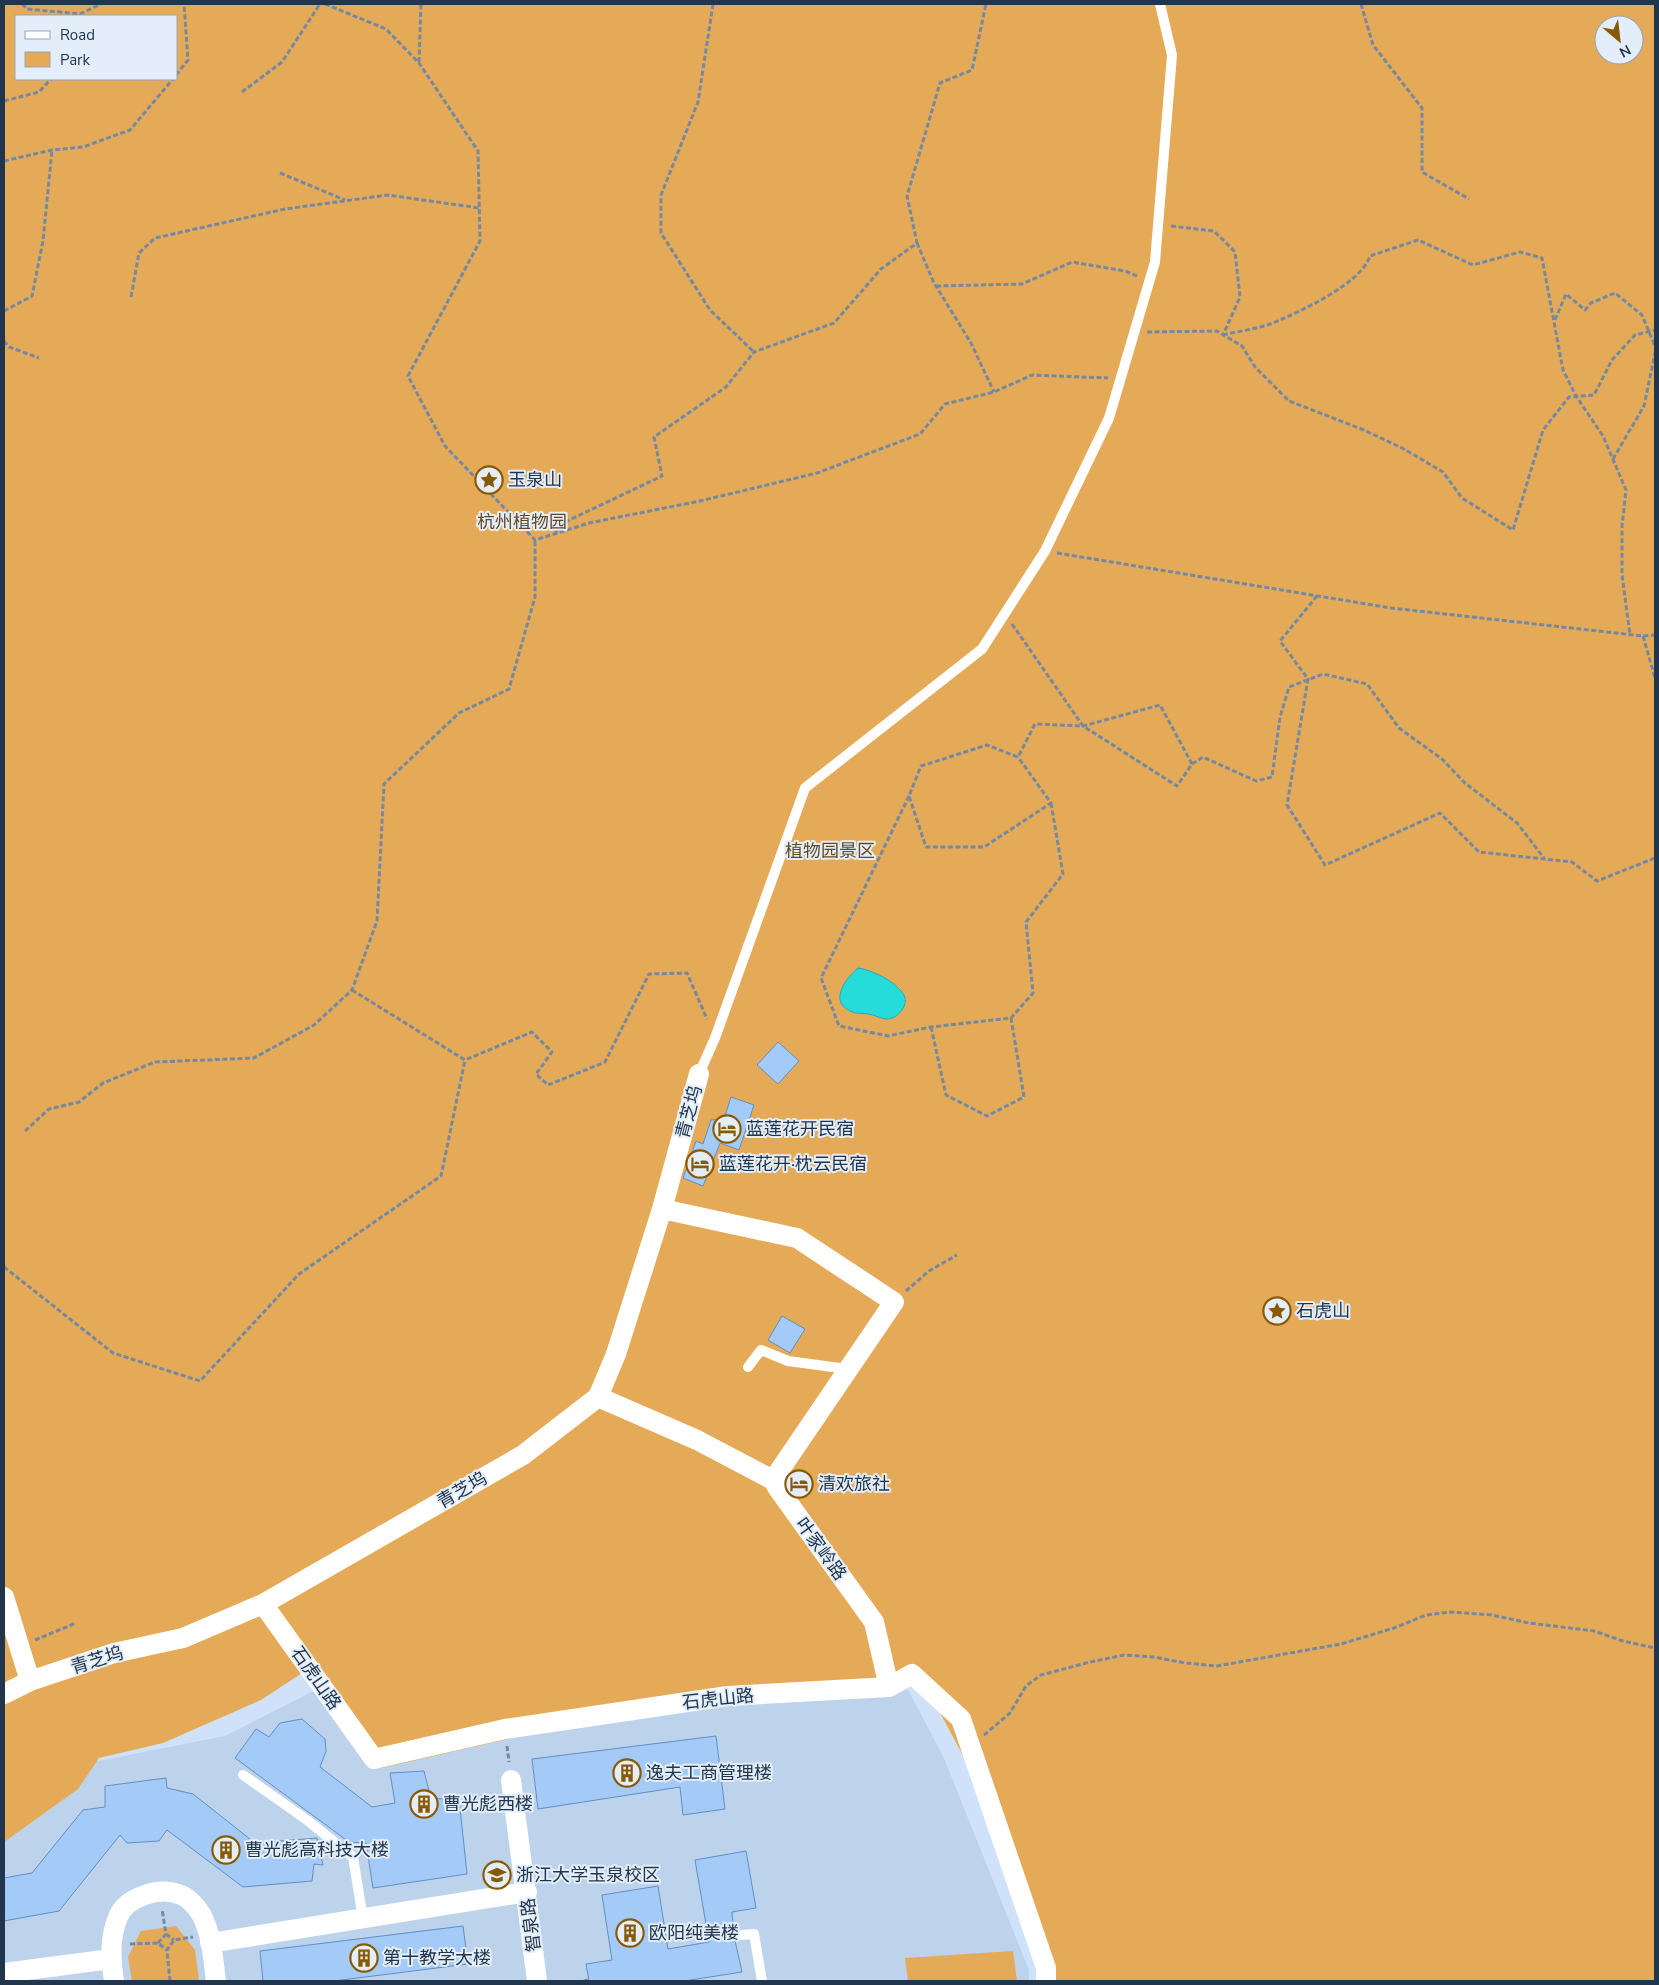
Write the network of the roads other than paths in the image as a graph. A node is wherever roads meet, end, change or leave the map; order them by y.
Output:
1 (1160, 4) edge
2 (699, 1074) joint
3 (662, 1209) junction
4 (748, 1367) dead end
5 (847, 1369) junction
6 (598, 1397) junction
7 (774, 1480) junction
8 (4, 1597) edge
9 (263, 1604) junction
10 (30, 1681) junction
11 (889, 1687) junction
12 (4, 1694) edge
13 (243, 1775) dead end
14 (511, 1780) road end
15 (527, 1892) junction
16 (363, 1919) junction
17 (742, 1935) dead end
18 (210, 1939) junction
19 (111, 1952) junction
20 (4, 1972) edge
21 (114, 1981) edge
22 (216, 1981) edge
23 (537, 1981) edge
24 (762, 1981) edge
25 (1046, 1981) edge

1 - 2 lane
2 - 3 street, 青芝坞
3 - 5 street
3 - 6 street, 青芝坞
4 - 5 lane
5 - 7 street
6 - 7 street
6 - 9 street, 青芝坞
7 - 11 street, 叶家岭路
8 - 10 street
9 - 10 street, 青芝坞
9 - 11 street, 石虎山路
10 - 12 street, 青芝坞
11 - 25 street, 石虎山路
13 - 16 lane
14 - 15 street, 智泉路
15 - 16 street
15 - 23 street, 智泉路
16 - 18 street
17 - 24 lane
18 - 19 street
18 - 22 street
19 - 20 street
19 - 21 street

